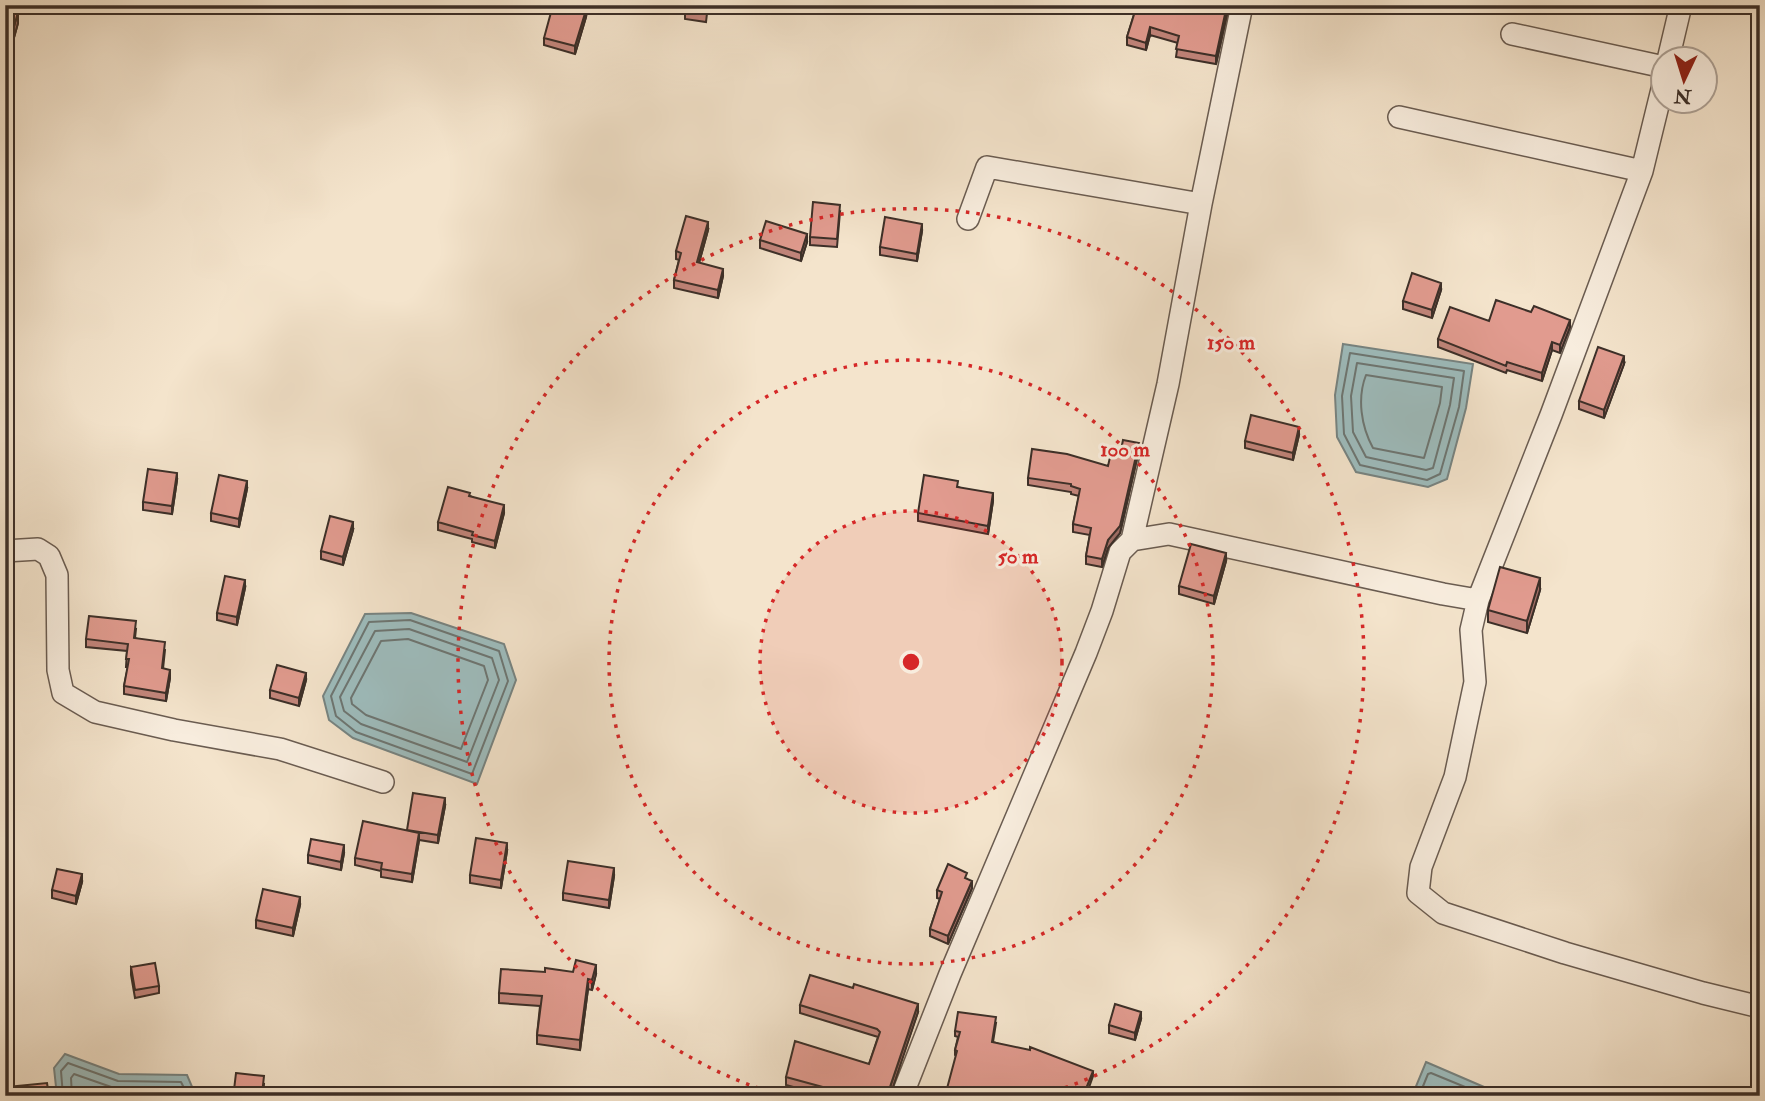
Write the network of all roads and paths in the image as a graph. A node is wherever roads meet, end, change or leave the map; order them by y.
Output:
1 (1242, 5) edge
2 (1681, 5) edge
3 (1512, 34) dead end
4 (1671, 46) edge
5 (1650, 64) edge
6 (1655, 116) edge
7 (1399, 117) dead end
8 (1642, 171) junction
9 (1201, 204) junction
10 (968, 219) dead end
11 (1132, 540) junction
12 (5, 551) edge
13 (1478, 600) junction
14 (383, 782) dead end
15 (1760, 1007) edge
16 (902, 1096) edge

1 - 9 street
2 - 4 street
3 - 5 street
6 - 8 street
7 - 8 street
8 - 13 street
9 - 10 street
9 - 11 street
11 - 13 street
11 - 16 street
12 - 14 street
13 - 15 street

